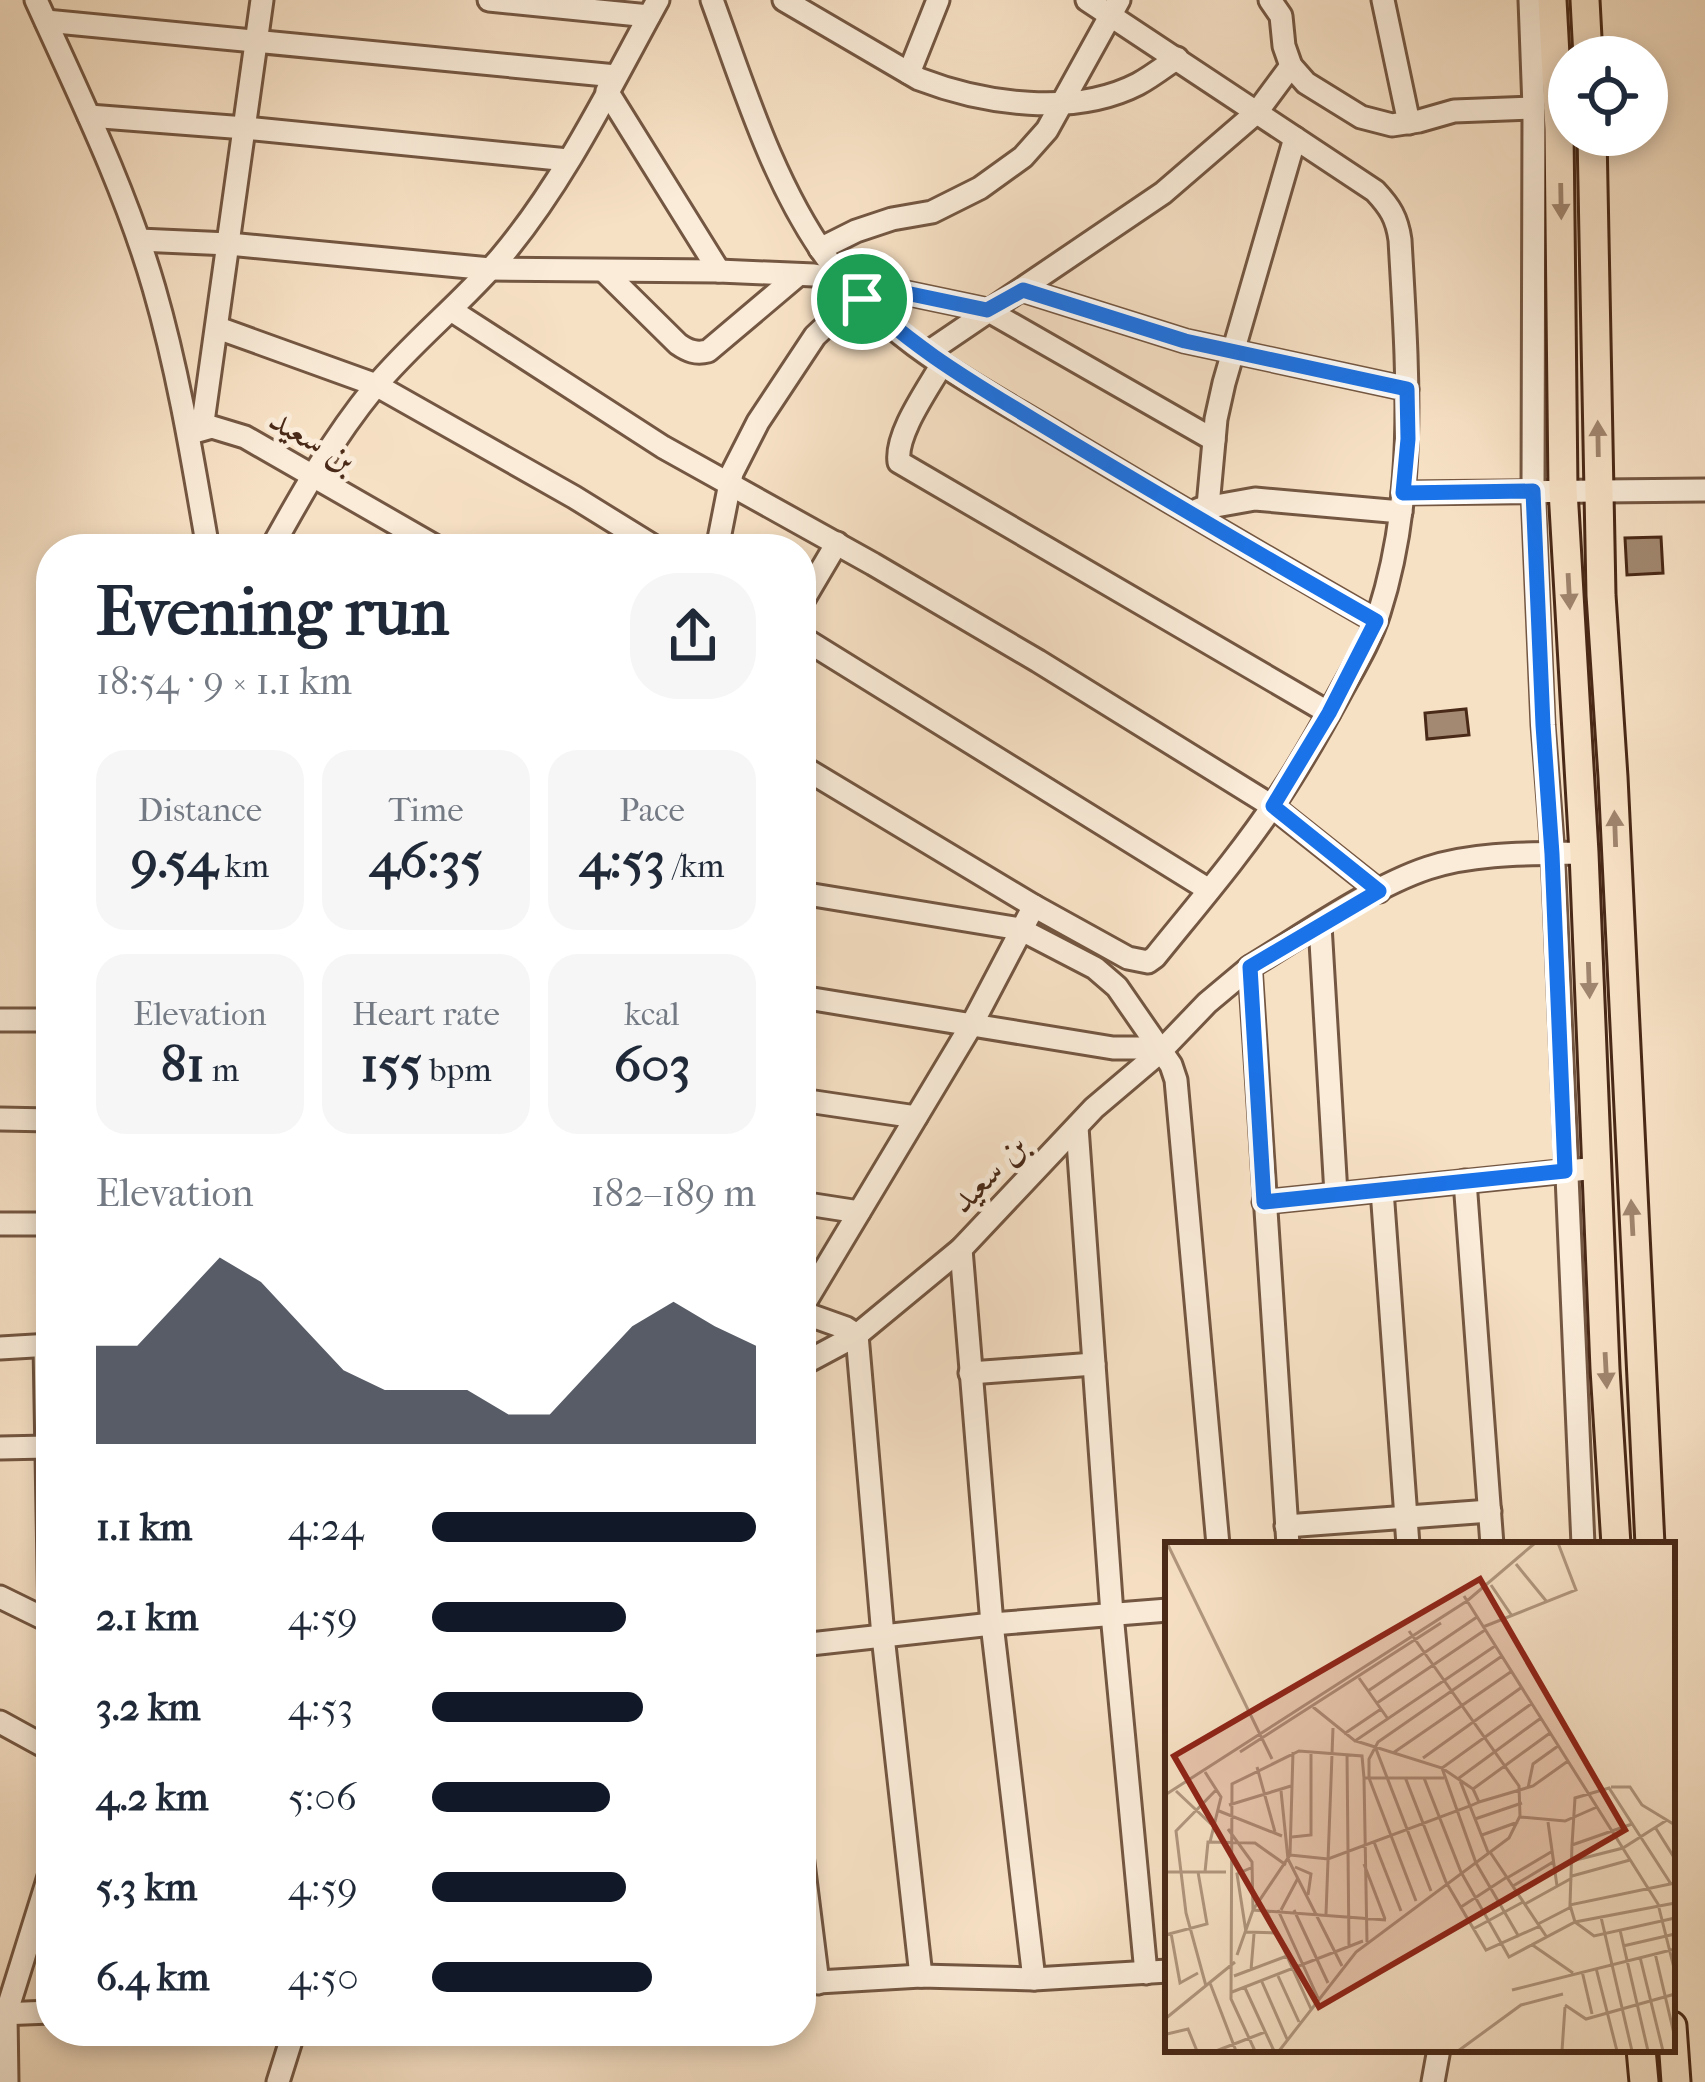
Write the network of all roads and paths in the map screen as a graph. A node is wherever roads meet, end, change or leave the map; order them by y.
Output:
1 (262, 0) edge
2 (489, 0) edge
3 (712, 0) edge
4 (784, 0) edge
5 (938, 0) edge
6 (1087, 0) edge
7 (1270, 0) edge
8 (1383, 0) edge
9 (1530, 0) edge
10 (1552, 0) edge
11 (1585, 0) edge
12 (500, 1) edge
13 (1115, 7) edge
14 (653, 8) edge
15 (41, 10) edge
16 (1587, 36) edge
17 (257, 40) junction
18 (1177, 58) junction
19 (1292, 66) junction
20 (909, 74) junction
21 (612, 83) junction
22 (1062, 104) junction
23 (1534, 107) junction
24 (1257, 112) junction
25 (89, 116) junction
26 (1409, 123) junction
27 (245, 128) junction
28 (1295, 138) junction
29 (1592, 156) edge
30 (568, 160) junction
31 (139, 241) junction
32 (230, 244) junction
33 (820, 249) junction
34 (490, 269) junction
35 (604, 272) junction
36 (718, 272) junction
37 (798, 275) junction
38 (844, 280) junction
39 (1562, 288) junction
40 (1023, 290) junction
41 (1533, 290) junction
42 (862, 299) junction
43 (451, 310) junction
44 (987, 310) junction
45 (218, 328) junction
46 (1232, 352) junction
47 (935, 358) junction
48 (376, 385) junction
49 (1407, 389) junction
50 (195, 432) junction
51 (1214, 440) junction
52 (311, 475) junction
53 (729, 484) junction
54 (1563, 490) junction
55 (1599, 490) junction
56 (1705, 490) edge
57 (1533, 491) junction
58 (1402, 502) junction
59 (1197, 509) junction
60 (206, 534) edge
61 (279, 534) edge
62 (414, 534) edge
63 (634, 534) edge
64 (720, 534) edge
65 (837, 543) junction
66 (816, 579) edge
67 (1376, 621) junction
68 (816, 646) edge
69 (1329, 713) junction
70 (816, 775) edge
71 (1273, 806) junction
72 (1584, 853) junction
73 (1552, 854) junction
74 (1209, 890) junction
75 (1379, 891) junction
76 (816, 895) edge
77 (1034, 906) junction
78 (1320, 925) junction
79 (1020, 929) junction
80 (1250, 967) junction
81 (816, 999) edge
82 (0, 1019) edge
83 (36, 1020) edge
84 (972, 1024) junction
85 (1158, 1050) junction
86 (816, 1102) edge
87 (916, 1117) junction
88 (0, 1119) edge
89 (36, 1120) edge
90 (1077, 1127) junction
91 (1597, 1168) junction
92 (1565, 1171) junction
93 (1465, 1181) junction
94 (1382, 1190) junction
95 (1336, 1194) junction
96 (1264, 1202) junction
97 (816, 1206) edge
98 (859, 1212) junction
99 (0, 1224) edge
100 (36, 1224) edge
101 (961, 1250) junction
102 (816, 1285) edge
103 (816, 1316) edge
104 (857, 1335) junction
105 (36, 1346) edge
106 (0, 1348) edge
107 (816, 1357) edge
108 (1094, 1364) junction
109 (970, 1373) junction
110 (36, 1447) edge
111 (0, 1448) edge
112 (1490, 1511) junction
113 (1406, 1518) junction
114 (1287, 1536) edge
115 (1218, 1542) edge
116 (1408, 1542) edge
117 (1492, 1542) edge
118 (1583, 1542) edge
119 (1616, 1542) edge
120 (1650, 1542) edge
121 (0, 1597) edge
122 (1165, 1610) edge
123 (1112, 1614) junction
124 (36, 1615) edge
125 (992, 1624) junction
126 (884, 1636) junction
127 (816, 1643) edge
128 (0, 1722) edge
129 (36, 1742) edge
130 (36, 1915) edge
131 (1157, 1972) edge
132 (922, 1976) junction
133 (1034, 1979) junction
134 (816, 1983) edge
135 (36, 2013) edge
136 (3, 2014) edge
137 (290, 2046) edge
138 (1438, 2052) edge
139 (1641, 2052) edge
140 (1674, 2052) edge
141 (7, 2082) edge
142 (278, 2082) edge
143 (1433, 2082) edge
144 (1644, 2082) edge
145 (1676, 2082) edge

1 - 17 street
2 - 12 street
3 - 33 street
4 - 20 street
5 - 20 street
6 - 13 street
7 - 19 street
8 - 26 street
9 - 23 street
10 -> 39 main road
11 - 16 main road
12 - 14 street
13 - 18 street
13 - 22 street
14 - 21 street
15 - 17 street
15 - 25 street
17 - 21 street
17 - 27 street
18 - 22 street
18 - 24 street
19 - 24 street
19 - 26 street
20 - 22 street
21 - 30 street
21 - 36 street
22 - 33 street
23 - 26 street
23 - 41 street
24 - 28 street
24 - 40 street
25 - 27 street
25 - 31 street
27 - 30 street
27 - 32 street
28 - 46 street
28 - 49 street
55 -> 29 main road
30 - 34 street
31 - 32 street
31 - 50 street
32 - 34 street
32 - 45 street
33 - 38 street
34 - 35 street
34 - 43 street
35 - 36 street
35 - 37 street
36 - 37 street
37 - 38 street
38 - 42 street
38 - 44 street
39 - 41 street
39 - 54 main road
40 - 44 street
40 - 46 street
41 - 57 street
42 - 47 street
42 - 53 street
43 - 48 street
43 - 53 street
44 - 47 street
44 - 51 street
45 - 48 street
45 - 50 street
46 - 49 street
46 - 51 street
47 - 59 street
47 - 69 street
48 - 52 street
48 - 63 street
49 - 58 street
50 - 52 street, بن سعيد
50 - 60 street
51 - 59 street
52 - 61 street
52 - 62 street, بن سعيد
53 - 64 street
53 - 65 street
54 - 55 street
54 - 57 street
54 -> 72 main road
55 - 56 street
120 -> 55 main road
57 - 58 street
57 - 73 street
58 - 59 street
58 - 67 street
59 - 67 street
65 - 66 street
65 - 71 street
67 - 69 street
68 - 74 street
69 - 71 street
70 - 77 street
71 - 74 street
71 - 75 street
72 - 73 street, بن سعيد
72 -> 91 main road
73 - 75 street, بن سعيد
73 - 92 street
74 - 77 street
75 - 78 street, بن سعيد
76 - 79 street
77 - 79 street
78 - 80 street, بن سعيد
78 - 95 street
79 - 84 street
79 - 85 street
80 - 85 street, بن سعيد
80 - 96 street
81 - 84 street
82 - 83 street
84 - 85 street
84 - 87 street
85 - 90 street, بن سعيد
85 - 115 street
86 - 87 street
87 - 98 street
88 - 89 street
90 - 101 street, بن سعيد
90 - 108 street
91 - 92 street
91 -> 119 main road
92 - 93 street
92 - 118 street
93 - 94 street
93 - 112 street
94 - 95 street
94 - 113 street
95 - 96 street
96 - 114 street
97 - 98 street
98 - 102 street
99 - 100 street
101 - 104 street, بن سعيد
101 - 109 street
103 - 104 street
104 - 107 street, بن سعيد
104 - 126 street
105 - 106 street
108 - 109 street
108 - 123 street
109 - 125 street
110 - 111 street
112 - 113 street
112 - 117 street
113 - 114 street
113 - 116 street
121 - 124 street
122 - 123 street
123 - 125 street
123 - 131 street
125 - 126 street
125 - 133 street
126 - 127 street
126 - 132 street
128 - 129 street
130 - 136 street
131 - 133 street
132 - 133 street
132 - 134 street
135 - 136 street
136 - 141 street
137 - 142 street
138 - 143 street
139 - 144 main road
140 - 145 main road

